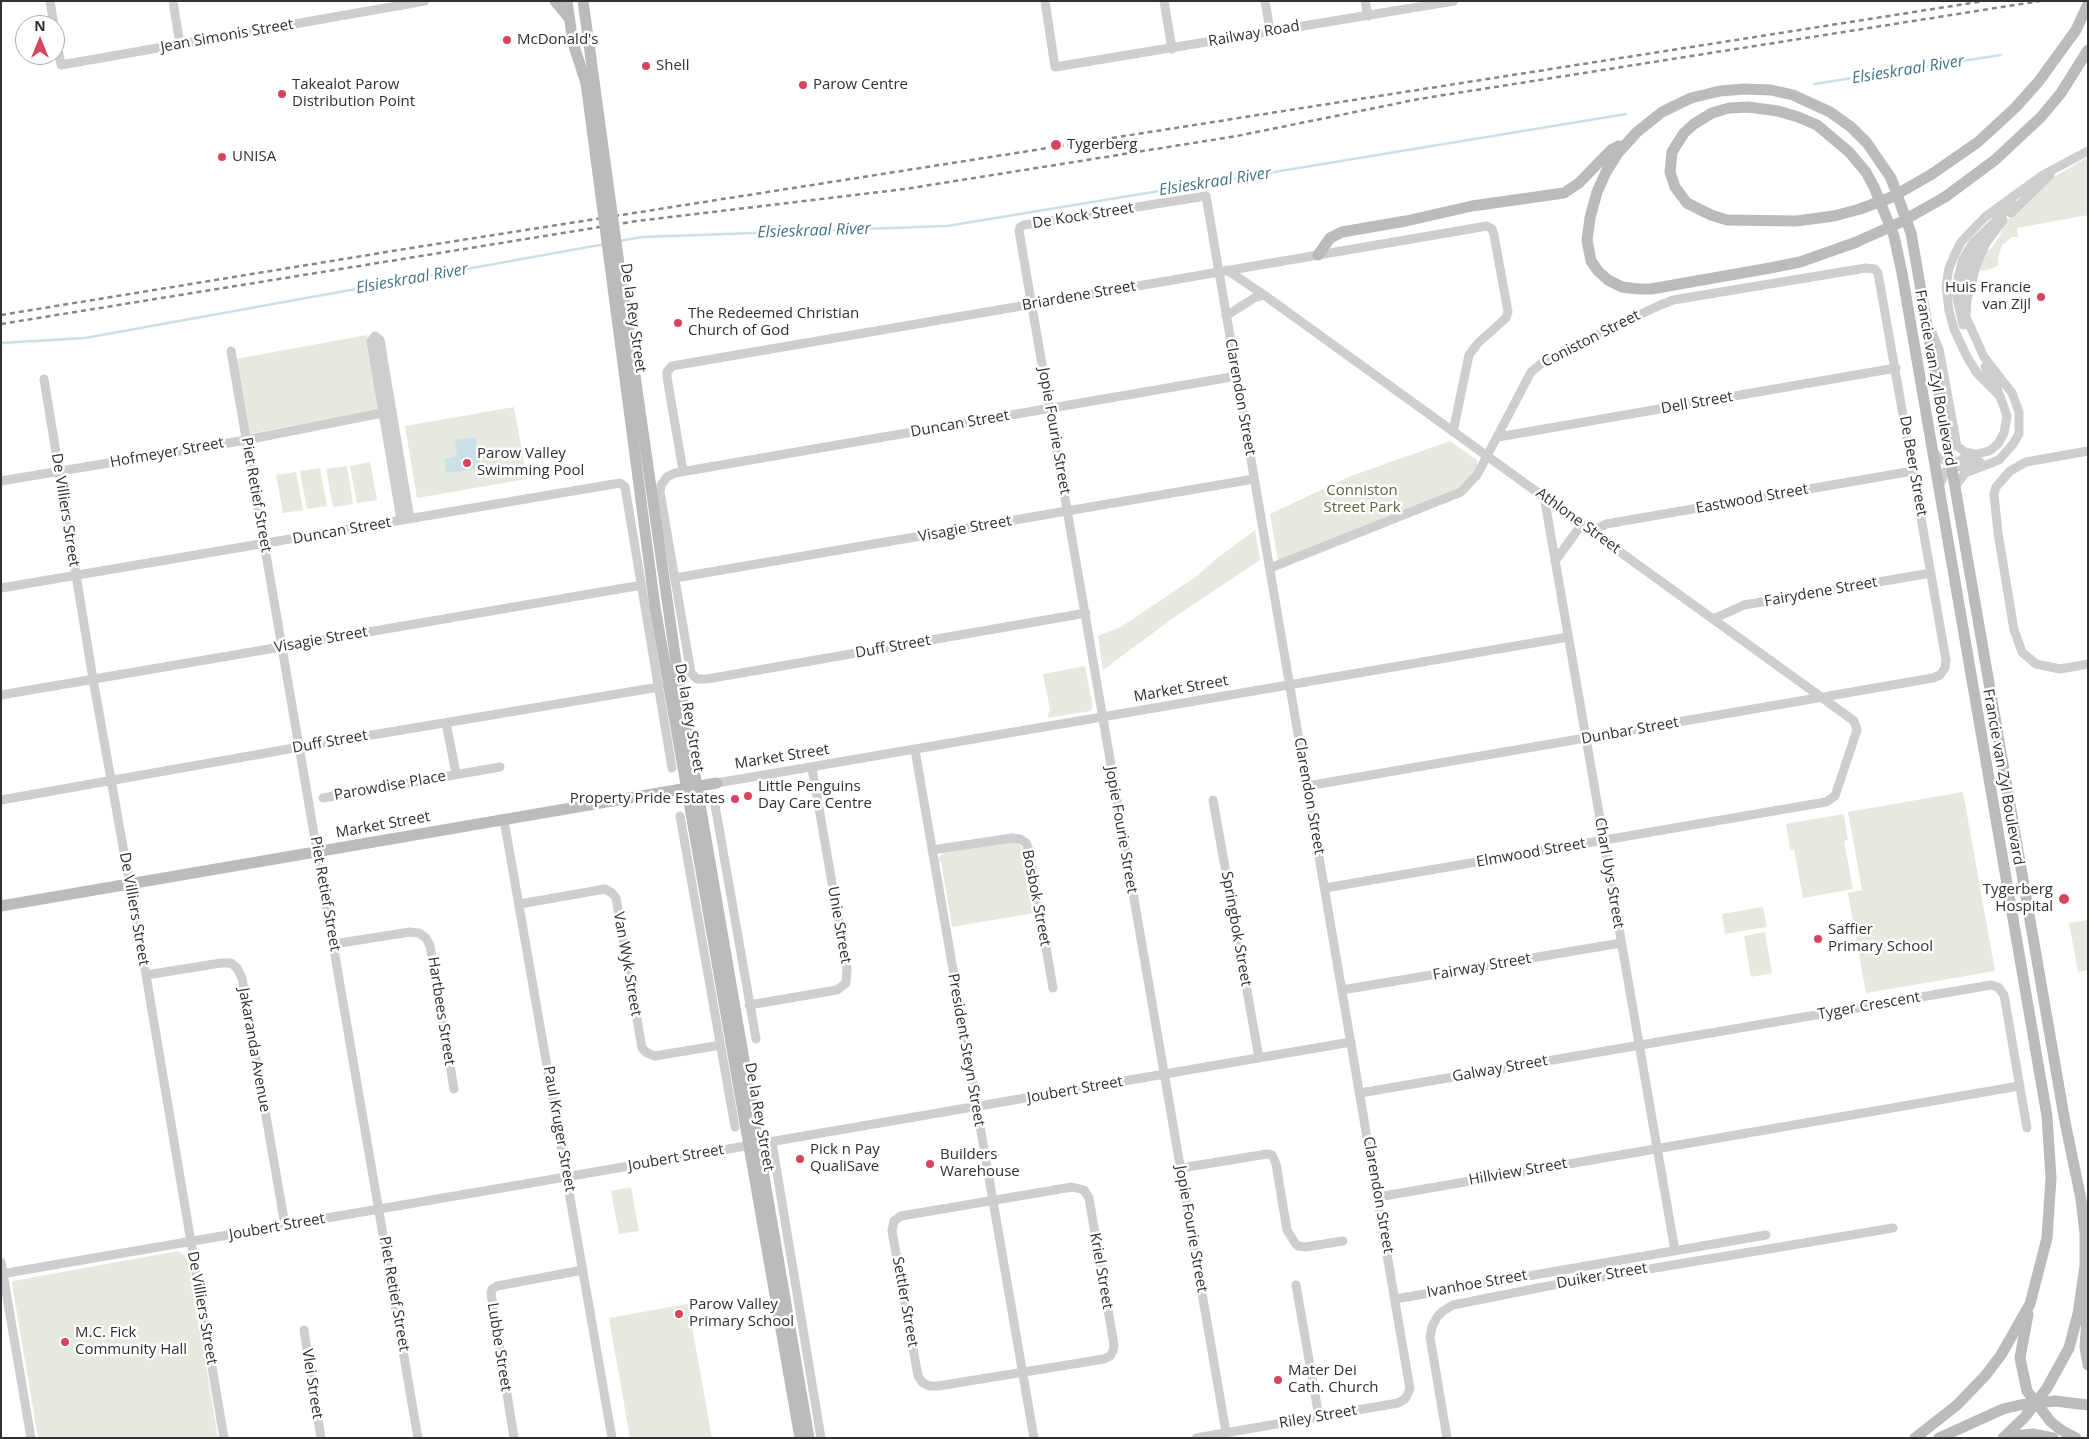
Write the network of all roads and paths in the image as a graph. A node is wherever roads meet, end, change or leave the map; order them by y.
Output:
1 (50, 1) edge
2 (173, 1) edge
3 (425, 1) edge
4 (555, 1) edge
5 (567, 1) edge
6 (1045, 1) edge
7 (1164, 1) edge
8 (1264, 1) edge
9 (1365, 1) edge
10 (1454, 1) edge
11 (2088, 4) edge
12 (585, 5) edge
13 (52, 15) edge
14 (1368, 16) junction
15 (569, 18) junction
16 (1270, 32) junction
17 (180, 45) junction
18 (1172, 49) junction
19 (2088, 50) edge
20 (65, 64) edge
21 (1630, 140) junction
22 (2088, 151) edge
23 (2055, 169) junction
24 (1206, 196) joint
25 (1020, 227) joint
26 (1318, 254) junction
27 (614, 257) junction
28 (1875, 269) joint
29 (1223, 271) junction
30 (1264, 295) junction
31 (1031, 304) junction
32 (1226, 316) junction
33 (1927, 318) junction
34 (231, 351) dead end
35 (1896, 368) junction
36 (669, 369) joint
37 (1237, 376) junction
38 (44, 380) dead end
39 (1050, 408) junction
40 (388, 411) junction
41 (2020, 412) junction
42 (1453, 432) junction
43 (1498, 437) junction
44 (246, 440) junction
45 (1932, 450) junction
46 (2088, 451) edge
47 (1979, 455) junction
48 (1488, 456) junction
49 (1952, 465) junction
50 (1913, 470) junction
51 (58, 471) junction
52 (683, 472) junction
53 (1254, 479) junction
54 (1, 481) edge
55 (622, 484) joint
56 (1956, 489) junction
57 (1939, 491) junction
58 (1544, 496) junction
59 (1068, 511) junction
60 (406, 519) junction
61 (1582, 524) junction
62 (1592, 532) junction
63 (264, 544) junction
64 (1555, 561) junction
65 (1270, 568) junction
66 (1931, 573) junction
67 (76, 576) junction
68 (675, 578) junction
69 (642, 585) junction
70 (1, 588) edge
71 (1086, 613) junction
72 (1713, 619) junction
73 (1568, 638) junction
74 (283, 647) junction
75 (2088, 664) edge
76 (1946, 665) joint
77 (93, 679) junction
78 (699, 680) joint
79 (1290, 685) junction
80 (659, 687) junction
81 (1, 695) edge
82 (1820, 697) junction
83 (1102, 718) junction
84 (446, 723) junction
85 (1586, 738) junction
86 (300, 747) junction
87 (915, 750) junction
88 (500, 766) dead end
89 (672, 768) dead end
90 (812, 768) junction
91 (456, 773) junction
92 (112, 781) junction
93 (717, 783) joint
94 (1307, 786) junction
95 (692, 787) junction
96 (323, 798) dead end
97 (1, 800) edge
98 (1213, 800) dead end
99 (1826, 802) joint
100 (715, 805) dead end
101 (680, 816) dead end
102 (504, 820) junction
103 (1604, 841) junction
104 (932, 850) junction
105 (317, 851) junction
106 (129, 883) junction
107 (1325, 888) junction
108 (520, 904) junction
109 (1, 906) edge
110 (1621, 943) junction
111 (334, 944) junction
112 (146, 975) junction
113 (1053, 988) dead end
114 (1342, 990) junction
115 (749, 1005) junction
116 (756, 1040) dead end
117 (1351, 1042) junction
118 (721, 1045) junction
119 (1639, 1046) junction
120 (1259, 1058) junction
121 (1164, 1074) junction
122 (2019, 1086) junction
123 (454, 1089) dead end
124 (1360, 1093) junction
125 (976, 1107) junction
126 (735, 1127) dead end
127 (2027, 1128) dead end
128 (772, 1142) junction
129 (754, 1145) junction
130 (1657, 1148) junction
131 (1181, 1168) junction
132 (567, 1177) junction
133 (1378, 1197) junction
134 (993, 1201) junction
135 (379, 1209) junction
136 (285, 1225) junction
137 (1893, 1228) dead end
138 (1766, 1235) dead end
139 (1343, 1240) dead end
140 (190, 1242) junction
141 (1675, 1251) junction
142 (1, 1262) edge
143 (2086, 1266) junction
144 (583, 1270) junction
145 (2, 1274) edge
146 (1296, 1285) dead end
147 (1395, 1298) junction
148 (2030, 1304) junction
149 (304, 1330) dead end
150 (2088, 1365) edge
151 (1022, 1372) junction
152 (1408, 1396) joint
153 (2035, 1403) junction
154 (2088, 1405) edge
155 (1319, 1417) junction
156 (1226, 1432) junction
157 (31, 1438) edge
158 (224, 1438) edge
159 (321, 1438) edge
160 (418, 1438) edge
161 (514, 1438) edge
162 (612, 1438) edge
163 (800, 1438) edge
164 (809, 1438) edge
165 (821, 1438) edge
166 (1034, 1438) edge
167 (1196, 1438) edge
168 (1447, 1438) edge
169 (1915, 1438) edge
170 (1939, 1438) edge
171 (2003, 1438) edge
172 (2053, 1438) edge
173 (2076, 1438) edge

1 - 13 street
2 - 17 street
3 - 17 street, Jean Simonis Street
4 - 15 main road
5 - 15 main road, De la Rey Street
6 - 18 street, Railway Road
7 - 18 street
8 - 16 street
9 - 14 street
10 - 14 street, Railway Road
11 - 45 main road, Francie van Zyl Boulevard, bridge
12 - 27 main road, De la Rey Street, bridge
14 - 16 street, Railway Road
15 - 27 main road, De la Rey Street, bridge
16 - 18 street, Railway Road
17 - 20 street, Jean Simonis Street
19 - 21 main road, Francie van Zyl Boulevard, bridge
21 - 26 main road
21 - 33 main road, Francie van Zyl Boulevard
22 - 23 street
23 - 41 street
23 - 47 street
24 - 25 street, De Kock Street
24 - 29 street, Clarendon Street
25 - 31 street, Jopie Fourie Street
26 - 29 street, Briardene Street
26 - 42 street, Briardene Street
27 - 95 main road, De la Rey Street
28 - 35 street, De Beer Street
28 - 43 street, Coniston Street
29 - 30 street, Athlone Street
29 - 31 street, Briardene Street
29 - 32 street, Clarendon Street
30 - 32 street
30 - 42 street, Athlone Street
31 - 36 street, Briardene Street
31 - 39 street, Jopie Fourie Street
32 - 37 street, Clarendon Street
33 - 47 street
33 - 49 main road, Francie van Zyl Boulevard
34 - 44 street, Piet Retief Street
35 - 43 street, Dell Street
35 - 50 street, De Beer Street
36 - 52 street, De la Rey Street
37 - 39 street, Duncan Street
37 - 53 street, Clarendon Street
38 - 51 street, De Villiers Street
39 - 52 street, Duncan Street
39 - 59 street, Jopie Fourie Street
40 - 40 street
40 - 44 street, Hofmeyer Street
40 - 60 street
41 - 49 street
41 - 56 street
42 - 48 street, Athlone Street
43 - 48 street, Coniston Street
44 - 51 street, Hofmeyer Street
44 - 63 street, Piet Retief Street
45 - 49 street
45 - 57 main road, Francie van Zyl Boulevard
46 - 75 street
47 - 49 street
48 - 58 street, Athlone Street
48 - 65 street, Coniston Street
49 - 56 main road, Francie van Zyl Boulevard
49 - 57 street
50 - 62 street, Eastwood Street
50 - 66 street, De Beer Street
51 - 54 street, Hofmeyer Street
51 - 67 street, De Villiers Street
52 - 68 street, De la Rey Street
53 - 59 street, Visagie Street
53 - 65 street, Clarendon Street
55 - 60 street, Duncan Street
55 - 69 street, De la Rey Street
56 - 143 main road, Francie van Zyl Boulevard
57 - 148 main road, Francie van Zyl Boulevard
58 - 61 street, Athlone Street
58 - 64 street, Charl Uys Street
59 - 68 street, Visagie Street
59 - 71 street, Jopie Fourie Street
60 - 63 street, Duncan Street
61 - 62 street, Athlone Street
61 - 64 street
62 - 72 street, Athlone Street
63 - 67 street, Duncan Street
63 - 74 street, Piet Retief Street
64 - 73 street, Charl Uys Street
65 - 79 street, Clarendon Street
66 - 72 street, Fairydene Street
66 - 76 street, De Beer Street
67 - 70 street, Duncan Street
67 - 77 street, De Villiers Street
68 - 78 street, De la Rey Street
69 - 74 street, Visagie Street
69 - 80 street, De la Rey Street
71 - 78 street, Duff Street
71 - 83 street, Jopie Fourie Street
72 - 82 street, Athlone Street
73 - 79 street, Market Street
73 - 85 street, Charl Uys Street
74 - 77 street, Visagie Street
74 - 86 street, Piet Retief Street
76 - 82 street, Dunbar Street
77 - 81 street, Visagie Street
77 - 92 street, De Villiers Street
79 - 83 street, Market Street
79 - 94 street, Clarendon Street
80 - 84 street, Duff Street
80 - 89 street, De la Rey Street
82 - 85 street, Dunbar Street
82 - 99 street, Athlone Street
83 - 87 street, Market Street
83 - 121 street, Jopie Fourie Street
84 - 86 street, Duff Street
84 - 91 street, Parowdise Place
85 - 94 street, Dunbar Street
85 - 103 street, Charl Uys Street
86 - 92 street, Duff Street
86 - 105 street, Piet Retief Street
87 - 90 street, Market Street
87 - 104 street, President Steyn Street
88 - 91 street, Parowdise Place
90 - 93 street, Market Street
90 - 115 street, Unie Street
91 - 96 street, Parowdise Place
92 - 97 street, Duff Street
92 - 106 street, De Villiers Street
93 - 95 main road, Market Street
94 - 107 street, Clarendon Street
95 - 102 main road, Market Street
95 - 129 main road, De la Rey Street
98 - 120 street, Springbok Street
99 - 103 street, Elmwood Street
100 - 115 street, De la Rey Street
101 - 118 street, De la Rey Street
102 - 105 main road, Market Street
102 - 108 street, Paul Kruger Street
103 - 107 street, Elmwood Street
103 - 110 street, Charl Uys Street
104 - 113 street, Bosbok Street
104 - 125 street, President Steyn Street
105 - 106 main road, Market Street
105 - 111 street, Piet Retief Street
106 - 109 main road, Market Street
106 - 112 street, De Villiers Street
107 - 114 street, Clarendon Street
108 - 118 street, Van Wyk Street
108 - 132 street, Paul Kruger Street
110 - 114 street, Fairway Street
110 - 119 street, Charl Uys Street
111 - 123 street, Hartbees Street
111 - 135 street, Piet Retief Street
112 - 136 street, Jakaranda Avenue
112 - 140 street, De Villiers Street
114 - 117 street, Clarendon Street
115 - 116 street, De la Rey Street
117 - 120 street, Joubert Street
117 - 124 street, Clarendon Street
118 - 126 street, De la Rey Street
119 - 122 street, Tyger Crescent
119 - 124 street, Galway Street
119 - 130 street, Charl Uys Street
120 - 121 street, Joubert Street
121 - 125 street, Joubert Street
121 - 131 street, Jopie Fourie Street
122 - 127 street, Tyger Crescent
122 - 130 street
124 - 133 street, Clarendon Street
125 - 128 street, Joubert Street
125 - 134 street, President Steyn Street
128 - 129 street, Joubert Street
128 - 165 street, De la Rey Street
129 - 132 street, Joubert Street
129 - 163 main road, De la Rey Street
129 - 164 main road, De la Rey Street
130 - 133 street, Hillview Street
130 - 141 street, Charl Uys Street
131 - 139 street
131 - 156 street, Jopie Fourie Street
132 - 135 street, Joubert Street
132 - 144 street, Paul Kruger Street
133 - 147 street, Clarendon Street
134 - 151 street, President Steyn Street
134 - 151 street, Kriel Street
134 - 151 street, Settler Street
135 - 136 street, Joubert Street
135 - 160 street, Piet Retief Street
136 - 140 street, Joubert Street
137 - 168 street, Duiker Street
138 - 141 street, Ivanhoe Street
140 - 145 street, Joubert Street
140 - 158 street, De Villiers Street
141 - 147 street, Ivanhoe Street
142 - 145 street
143 - 150 main road
143 - 153 main road, Francie van Zyl Boulevard
144 - 161 street, Lubbe Street
144 - 162 street, Paul Kruger Street
145 - 157 street
146 - 155 street
147 - 152 street, Clarendon Street
148 - 153 main road
148 - 169 main road, Francie van Zyl Boulevard
149 - 159 street, Vlei Street
151 - 166 street, President Steyn Street
152 - 155 street, Riley Street
153 - 154 main road
153 - 170 main road
153 - 171 main road, Francie van Zyl Boulevard
153 - 173 main road
155 - 156 street, Riley Street
156 - 167 street, Riley Street
171 - 172 main road

